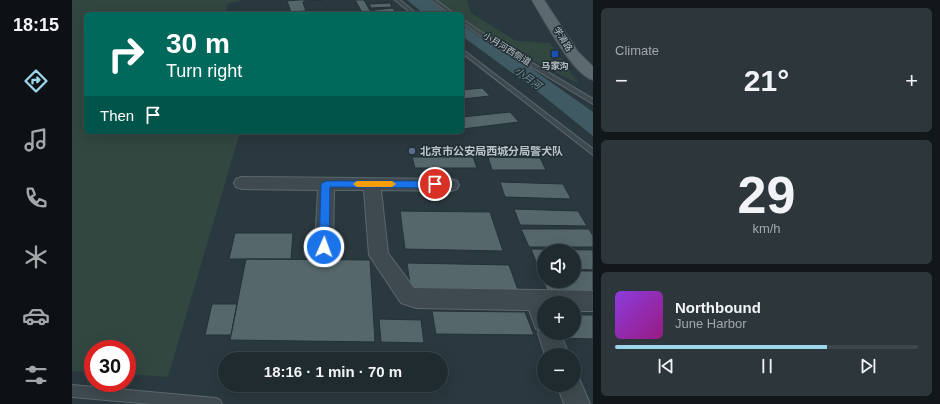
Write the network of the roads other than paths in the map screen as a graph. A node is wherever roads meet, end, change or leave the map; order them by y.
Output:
1 (397, 0) edge
2 (433, 0) edge
3 (538, 0) edge
4 (550, 0) edge
5 (412, 12) edge
6 (450, 12) edge
7 (564, 18) dead end
8 (464, 21) edge
9 (464, 53) edge
10 (593, 75) edge
11 (593, 102) edge
12 (593, 153) edge
13 (242, 184) dead end
14 (326, 184) junction
15 (372, 184) junction
16 (451, 184) dead end
17 (324, 247) dead end
18 (536, 300) joint
19 (593, 301) edge
20 (72, 391) edge
21 (572, 392) edge
22 (216, 404) edge
23 (577, 404) edge

1 - 5 lane
2 - 6 lane
3 - 10 main road, 学清路
4 - 7 main road, 学清路
8 - 11 lane, 小月河西侧道
9 - 12 lane
13 - 14 street
14 - 15 street
14 - 17 street
15 - 16 street
15 - 18 street
18 - 19 street
20 - 22 lane
21 - 23 street

